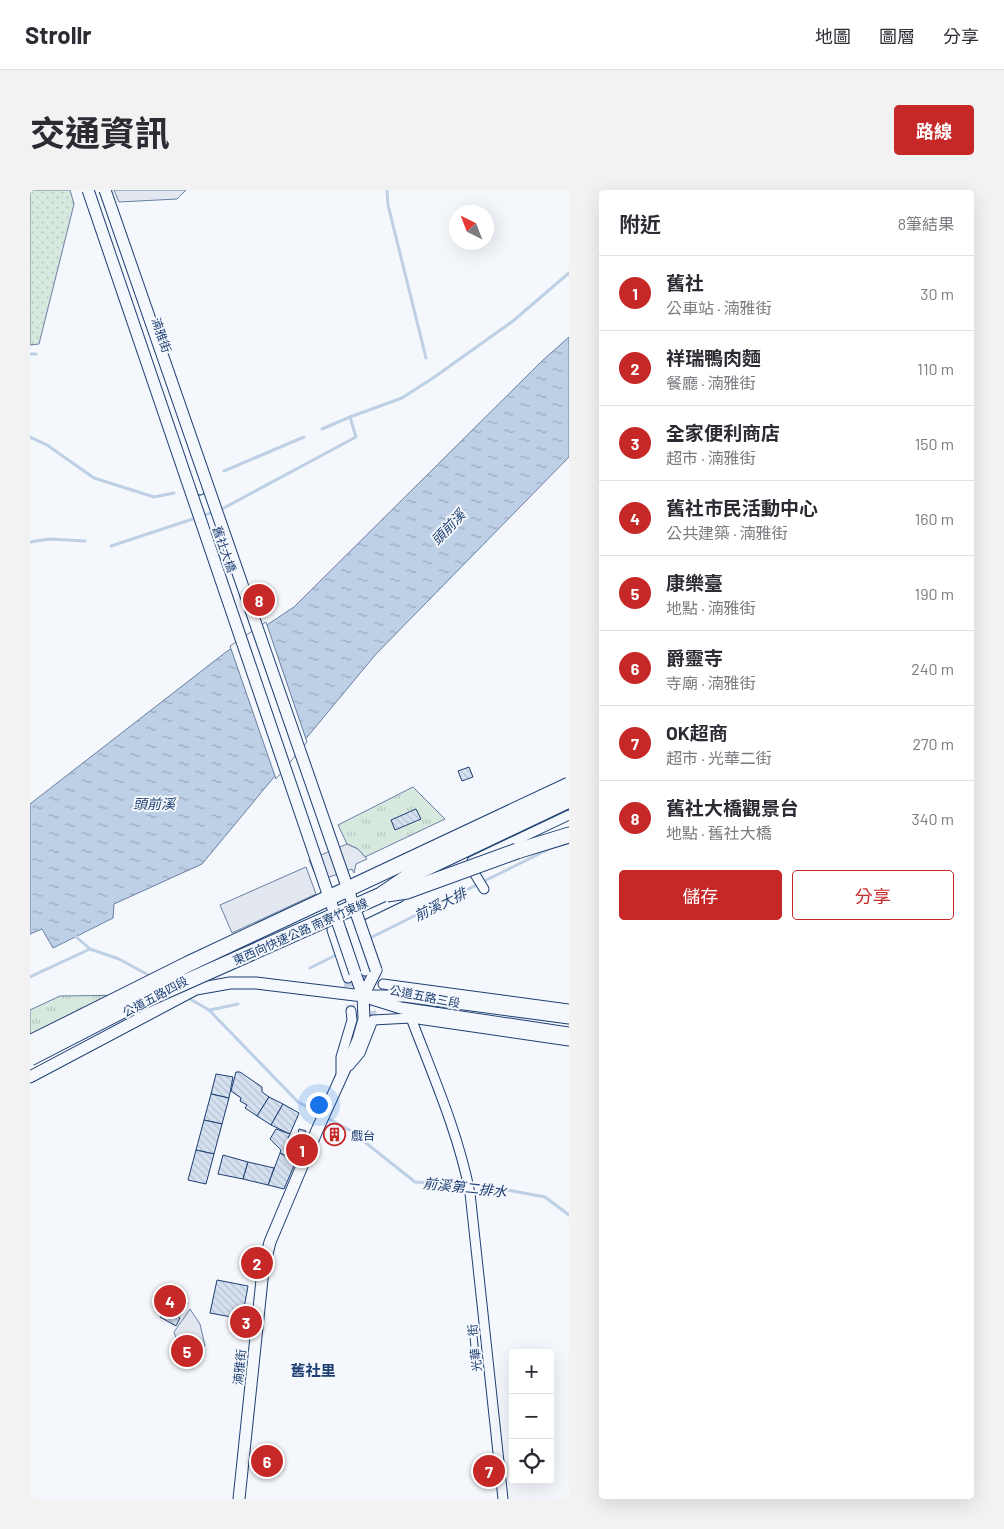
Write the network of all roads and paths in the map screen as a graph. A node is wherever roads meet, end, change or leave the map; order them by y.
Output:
1 (88, 190) edge
2 (99, 190) edge
3 (105, 190) edge
4 (200, 490) dead end
5 (569, 785) edge
6 (569, 800) edge
7 (569, 815) edge
8 (569, 835) edge
9 (496, 849) junction
10 (473, 871) junction
11 (440, 876) junction
12 (484, 889) dead end
13 (381, 895) junction
14 (348, 921) junction
15 (361, 973) junction
16 (383, 984) dead end
17 (363, 996) junction
18 (569, 1010) edge
19 (351, 1011) tunnel mouth
20 (410, 1018) junction
21 (569, 1018) edge
22 (569, 1033) edge
23 (569, 1041) edge
24 (30, 1043) edge
25 (30, 1058) edge
26 (341, 1076) junction
27 (30, 1077) edge
28 (239, 1499) edge
29 (504, 1499) edge

1 - 15 street, 舊社大橋, bridge
2 - 4 street, 湳雅街
3 - 15 street, 舊社大橋, bridge
5 - 24 highway, 東西向快速公路 南寮竹東線, bridge
6 - 13 highway, 東西向快速公路 南寮竹東線, bridge
7 - 9 street
8 - 13 highway, bridge
9 - 10 street
9 - 11 street
10 - 11 street
10 - 12 street
11 - 14 street
13 - 25 highway, 東西向快速公路 南寮竹東線, bridge
14 - 15 street
14 - 15 street
15 - 17 street
15 - 17 street
16 - 18 street, 公道五路三段
17 - 21 street, 公道五路三段
17 - 22 street, 公道五路三段
17 - 26 street
17 - 27 street, 公道五路四段
19 - 26 street
20 - 23 street, 公道五路三段
20 - 26 street, 公道五路三段
20 - 29 street, 光華二街
26 - 28 street, 湳雅街

